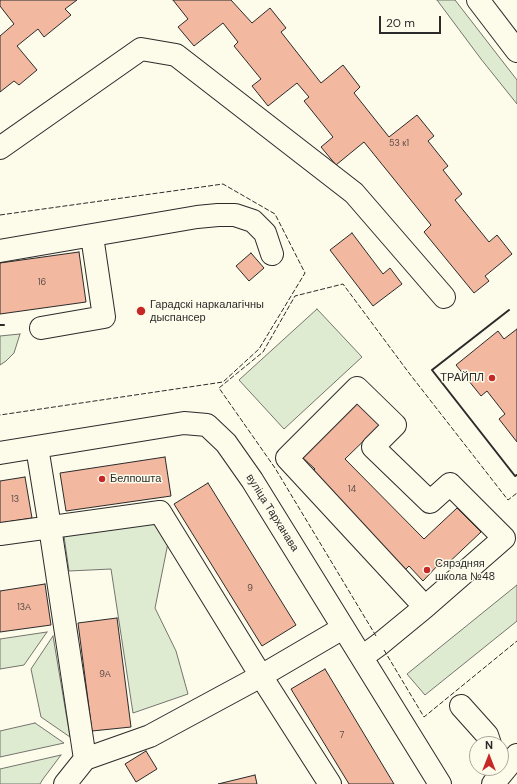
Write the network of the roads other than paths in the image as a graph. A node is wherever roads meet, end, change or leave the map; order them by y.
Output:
1 (478, 0) edge
2 (517, 50) edge
3 (0, 148) edge
4 (92, 236) junction
5 (0, 251) edge
6 (272, 254) dead end
7 (444, 298) dead end
8 (41, 328) dead end
9 (36, 447) junction
10 (0, 452) edge
11 (50, 527) junction
12 (0, 534) edge
13 (425, 607) junction
14 (343, 628) junction
15 (362, 657) junction
16 (261, 676) junction
17 (461, 706) dead end
18 (487, 736) edge
19 (517, 755) edge
20 (85, 759) junction
21 (509, 763) edge
22 (65, 784) edge
23 (330, 784) edge
24 (440, 784) edge

1 - 2 street
3 - 7 street
4 - 5 street
4 - 6 street
4 - 8 street
9 - 10 street, вуліца Тарханава
9 - 11 street
9 - 14 street, вуліца Тарханава
11 - 12 street
11 - 16 street
11 - 20 street
13 - 13 street
13 - 15 street
14 - 15 street, вуліца Тарханава
14 - 16 street
15 - 24 street, вуліца Тарханава
16 - 20 street
16 - 23 street
17 - 18 street
19 - 21 street
20 - 22 street

